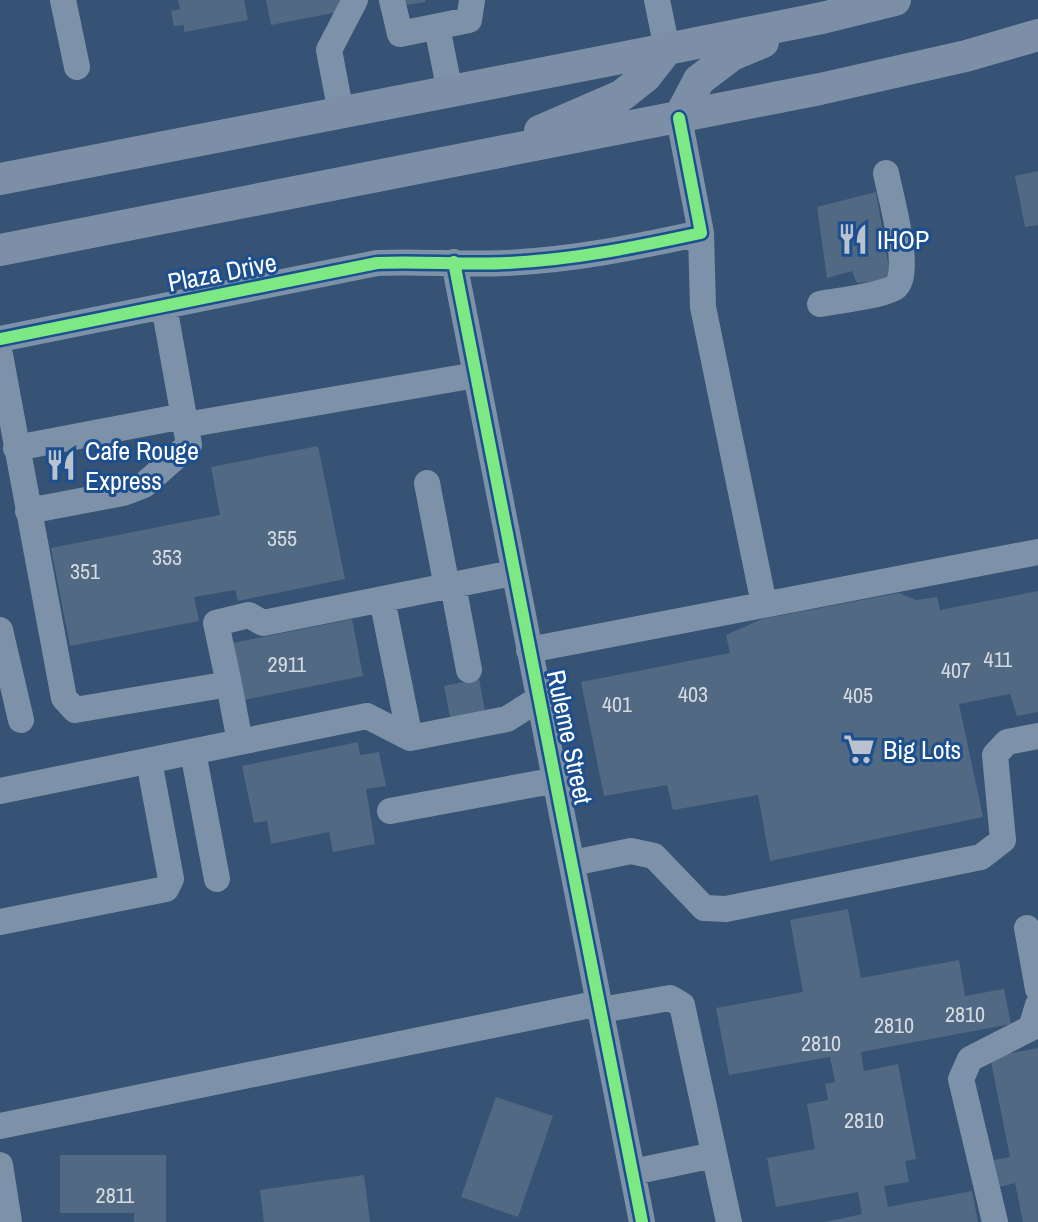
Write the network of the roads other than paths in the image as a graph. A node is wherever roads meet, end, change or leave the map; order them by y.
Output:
1 (63, 0) edge
2 (355, 0) edge
3 (392, 0) edge
4 (472, 0) edge
5 (657, 0) edge
6 (895, 0) edge
7 (829, 11) edge
8 (437, 27) junction
9 (1038, 35) edge
10 (667, 49) junction
11 (77, 67) dead end
12 (450, 92) junction
13 (341, 113) junction
14 (679, 118) junction
15 (486, 154) junction
16 (886, 173) dead end
17 (0, 179) edge
18 (701, 233) junction
19 (0, 250) edge
20 (454, 262) junction
21 (820, 304) dead end
22 (164, 306) junction
23 (0, 339) edge
24 (0, 355) edge
25 (476, 375) junction
26 (185, 420) junction
27 (16, 448) junction
28 (427, 483) dead end
29 (28, 511) junction
30 (1038, 552) edge
31 (513, 573) junction
32 (450, 586) junction
33 (382, 599) junction
34 (764, 604) junction
35 (0, 630) edge
36 (529, 650) junction
37 (469, 670) dead end
38 (229, 684) junction
39 (540, 698) junction
40 (21, 720) dead end
41 (1038, 736) edge
42 (410, 738) junction
43 (240, 742) junction
44 (193, 752) junction
45 (149, 761) junction
46 (557, 780) junction
47 (0, 791) edge
48 (390, 811) dead end
49 (573, 863) junction
50 (217, 879) dead end
51 (0, 922) edge
52 (1027, 928) dead end
53 (1038, 989) edge
54 (1038, 1005) edge
55 (601, 1006) junction
56 (0, 1126) edge
57 (714, 1155) junction
58 (0, 1165) edge
59 (633, 1172) junction
60 (9, 1222) edge
61 (642, 1222) edge
62 (729, 1222) edge
63 (995, 1222) edge

1 - 11 street
2 - 13 street
3 - 8 street
4 - 8 street
5 - 10 street
6 - 7 main road
7 - 10 main road
7 - 14 main road
8 - 12 street
9 - 14 main road
10 - 12 main road
10 - 15 main road
12 - 13 main road
13 - 17 main road
14 - 15 main road
14 - 18 street
15 - 19 main road
16 - 21 street
18 - 20 street, Plaza Drive
18 - 34 street
20 - 22 street, Plaza Drive
20 - 25 street, Ruleme Street
22 - 23 street, Plaza Drive
22 - 26 street
24 - 27 street
25 - 26 street
25 - 31 street, Ruleme Street
26 - 27 street
26 - 29 street
27 - 29 street
28 - 32 street
29 - 38 street
30 - 34 street
31 - 32 street
31 - 36 street, Ruleme Street
32 - 33 street
32 - 37 street
33 - 38 street
33 - 42 street
34 - 36 street
35 - 40 street
36 - 39 street, Ruleme Street
38 - 43 street
39 - 42 street
39 - 46 street, Ruleme Street
41 - 49 street
42 - 43 street
43 - 44 street
44 - 45 street
44 - 50 street
45 - 47 street
45 - 51 street
46 - 48 street
46 - 49 street, Ruleme Street
49 - 55 street, Ruleme Street
52 - 53 street
54 - 63 street
55 - 56 street
55 - 57 street
55 - 59 street, Ruleme Street
57 - 59 street
57 - 62 street
58 - 60 street
59 - 61 street, Ruleme Street

